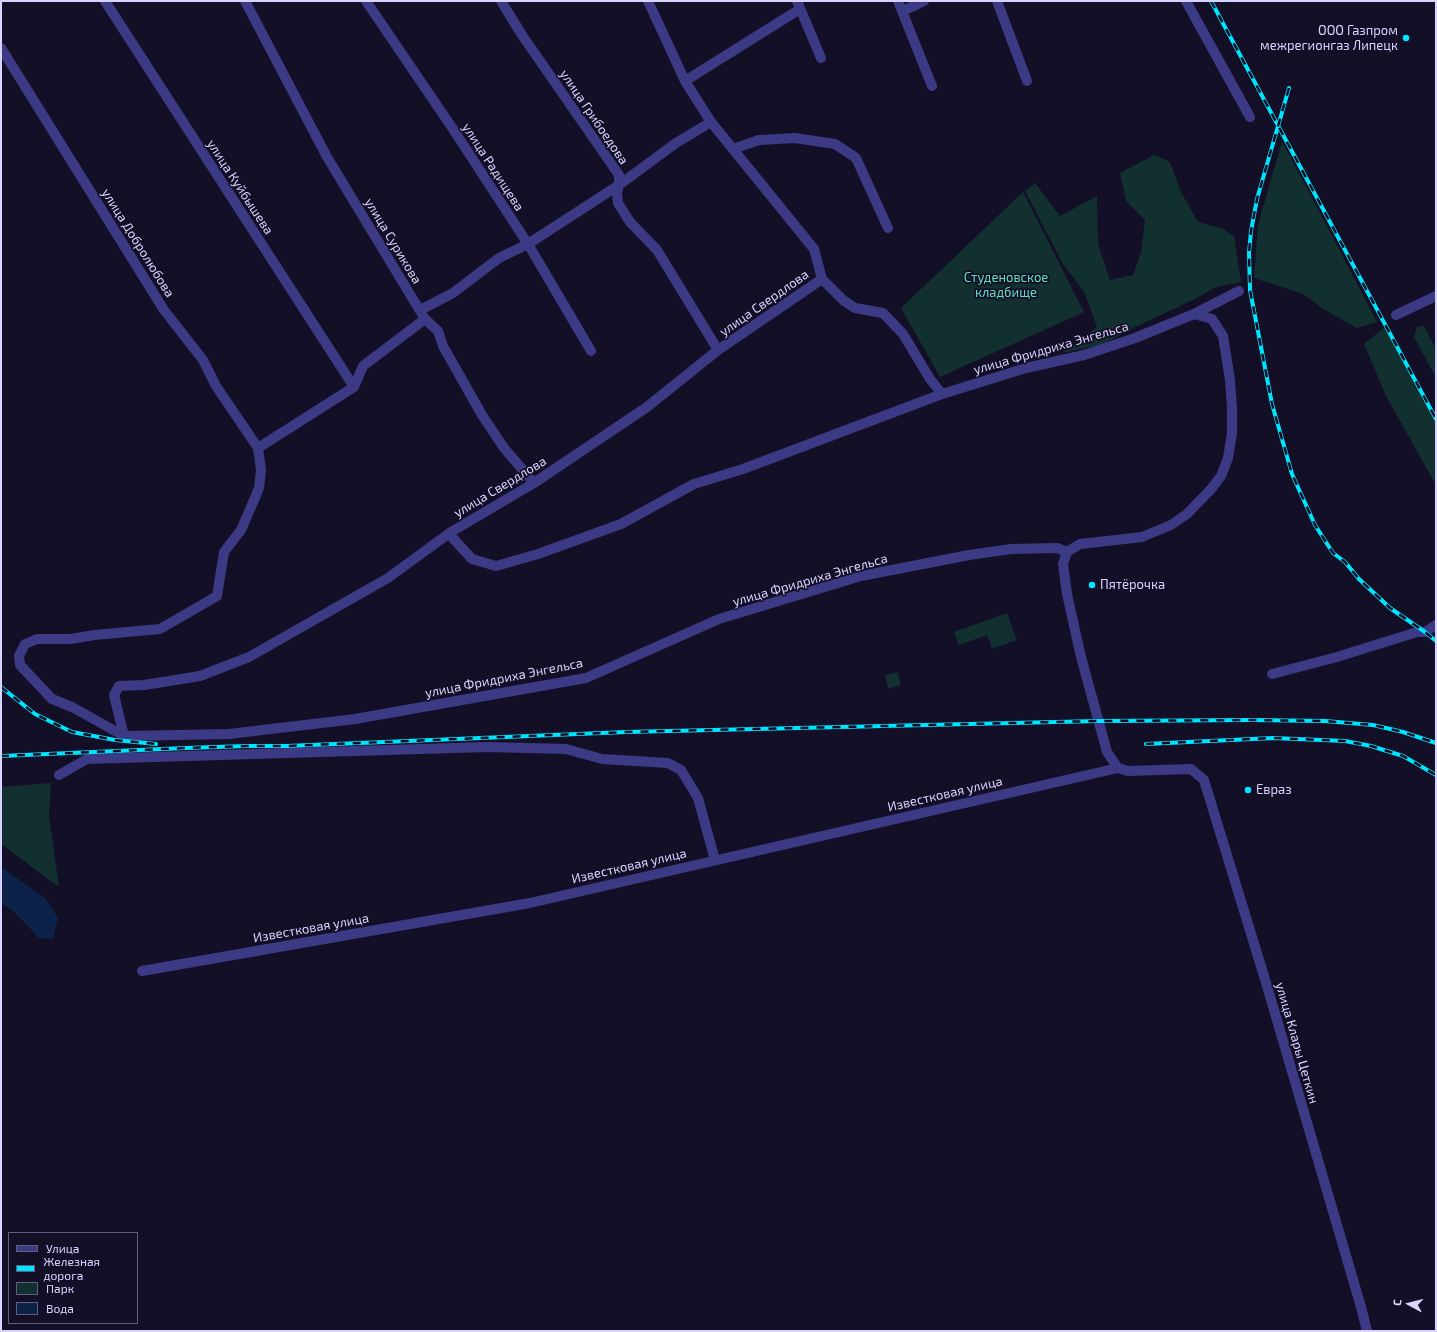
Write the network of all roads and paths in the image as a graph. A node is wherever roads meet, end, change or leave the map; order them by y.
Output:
1 (104, 1) edge
2 (245, 1) edge
3 (366, 1) edge
4 (501, 1) edge
5 (648, 1) edge
6 (898, 1) edge
7 (924, 1) edge
8 (996, 1) edge
9 (1186, 1) edge
10 (799, 3) edge
11 (902, 11) junction
12 (1, 48) edge
13 (821, 58) dead end
14 (685, 81) junction
15 (1027, 81) dead end
16 (932, 86) dead end
17 (1250, 118) dead end
18 (711, 122) junction
19 (733, 149) junction
20 (619, 185) junction
21 (888, 228) dead end
22 (528, 244) junction
23 (822, 279) junction
24 (1239, 291) dead end
25 (1436, 296) edge
26 (1194, 314) junction
27 (423, 315) junction
28 (1396, 315) dead end
29 (718, 350) junction
30 (591, 351) dead end
31 (354, 387) junction
32 (942, 394) junction
33 (258, 448) junction
34 (534, 483) junction
35 (448, 534) junction
36 (1068, 552) junction
37 (1436, 625) edge
38 (1272, 674) dead end
39 (124, 736) junction
40 (1118, 768) junction
41 (59, 775) dead end
42 (715, 860) junction
43 (142, 971) dead end
44 (1367, 1331) edge

1 - 31 street, улица Куйбышева
2 - 27 street, улица Сурикова
3 - 22 street, улица Радищева
4 - 20 street, улица Грибоедова
5 - 14 street, улица Свердлова
6 - 11 street
7 - 11 street
8 - 15 street
9 - 17 street
10 - 13 street
10 - 14 street
11 - 16 street
12 - 33 street, улица Добролюбова
14 - 18 street, улица Свердлова
18 - 19 street, улица Свердлова
18 - 20 street
19 - 21 street
19 - 23 street, улица Свердлова
20 - 22 street
20 - 29 street, улица Грибоедова
22 - 27 street
22 - 30 street, улица Радищева
23 - 29 street, улица Свердлова
23 - 32 street
24 - 26 street, улица Фридриха Энгельса
25 - 28 street
26 - 32 street, улица Фридриха Энгельса
26 - 36 street
27 - 31 street
27 - 34 street, улица Сурикова
29 - 34 street, улица Свердлова
31 - 33 street
32 - 35 street, улица Свердлова
33 - 39 street
34 - 35 street, улица Свердлова
35 - 39 street, улица Свердлова
36 - 39 street, улица Фридриха Энгельса
36 - 40 street
37 - 38 street
40 - 42 street, Известковая улица
40 - 44 street, улица Клары Цеткин
41 - 42 street
42 - 43 street, Известковая улица

